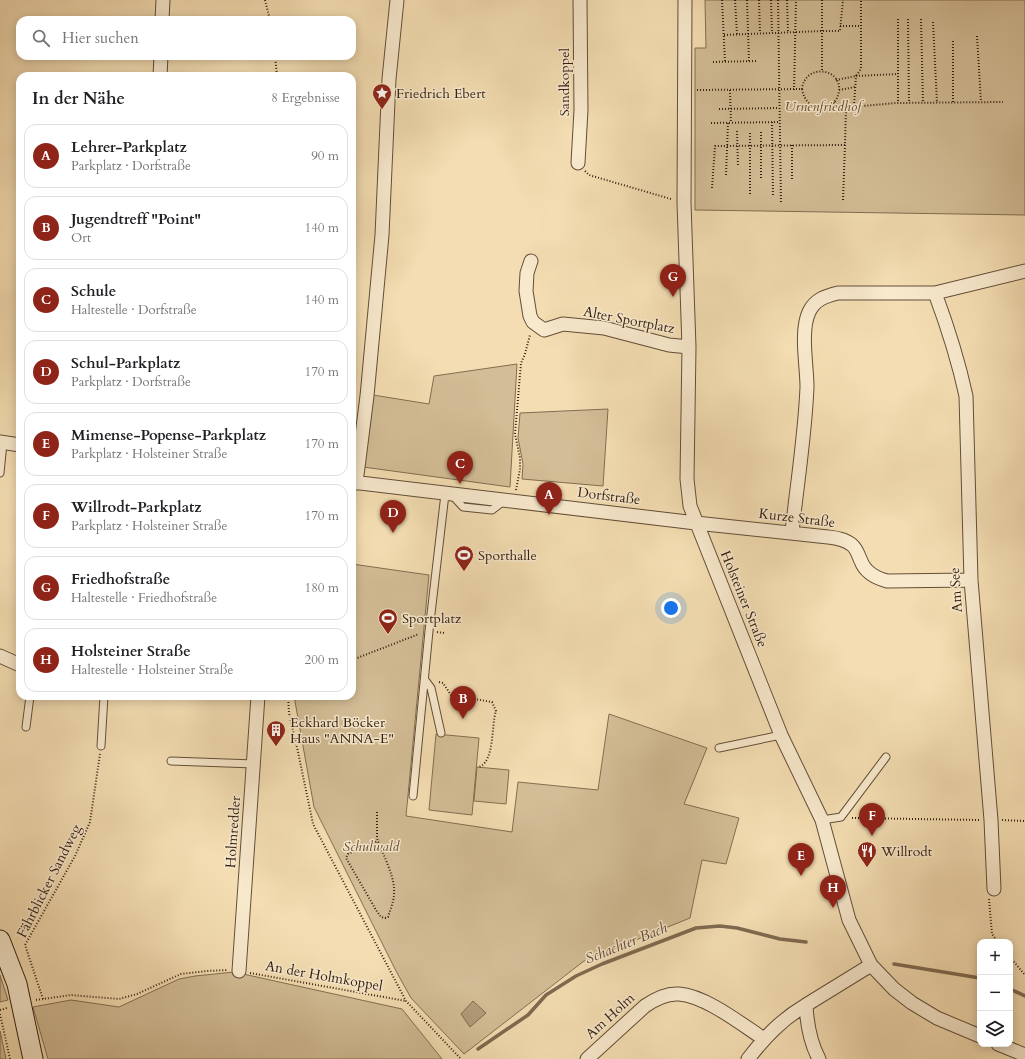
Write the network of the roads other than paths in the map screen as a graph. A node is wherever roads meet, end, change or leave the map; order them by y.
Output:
1 (163, 0) edge
2 (397, 0) edge
3 (580, 0) edge
4 (685, 0) edge
5 (162, 16) edge
6 (161, 60) edge
7 (160, 72) edge
8 (578, 163) road end
9 (531, 261) dead end
10 (1025, 271) edge
11 (935, 293) junction
12 (689, 347) junction
13 (1, 443) edge
14 (16, 445) edge
15 (356, 470) edge
16 (0, 473) edge
17 (356, 483) edge
18 (448, 494) junction
19 (696, 523) junction
20 (792, 532) junction
21 (971, 580) junction
22 (0, 656) edge
23 (16, 663) edge
24 (427, 682) junction
25 (29, 700) edge
26 (104, 700) edge
27 (258, 700) edge
28 (26, 727) dead end
29 (441, 733) dead end
30 (781, 735) junction
31 (101, 746) road end
32 (719, 748) dead end
33 (886, 757) dead end
34 (170, 761) dead end
35 (254, 764) junction
36 (413, 796) dead end
37 (822, 820) junction
38 (994, 889) road end
39 (0, 940) edge
40 (871, 965) junction
41 (239, 970) road end
42 (806, 1005) junction
43 (977, 1035) edge
44 (764, 1039) junction
45 (1005, 1047) edge
46 (1025, 1055) edge
47 (33, 1059) edge
48 (587, 1059) edge
49 (748, 1059) edge
50 (819, 1059) edge

1 - 5 street
2 - 15 street
3 - 8 street, Sandkoppel
4 - 12 street, Holsteiner Straße
6 - 7 street
9 - 12 street, Alter Sportplatz
10 - 11 street
11 - 20 street
11 - 21 street, Am See
12 - 19 street, Holsteiner Straße
13 - 14 street
13 - 16 lane
17 - 18 street, Dorfstraße
18 - 19 street, Dorfstraße
18 - 24 lane
19 - 20 street, Kurze Straße
19 - 30 street, Holsteiner Straße
20 - 21 street, Kurze Straße
21 - 38 street, Am See
22 - 23 street
24 - 29 lane
24 - 36 lane
25 - 28 lane
26 - 31 lane
27 - 35 street, Holmredder
30 - 32 lane
30 - 37 street, Holsteiner Straße
33 - 37 lane
34 - 35 lane
35 - 41 street, Holmredder
37 - 40 street, Holsteiner Straße
39 - 47 main road
40 - 42 street
40 - 43 street, Holsteiner Straße
42 - 44 street
42 - 50 street
44 - 48 street, Am Holm
44 - 49 street
45 - 46 street

